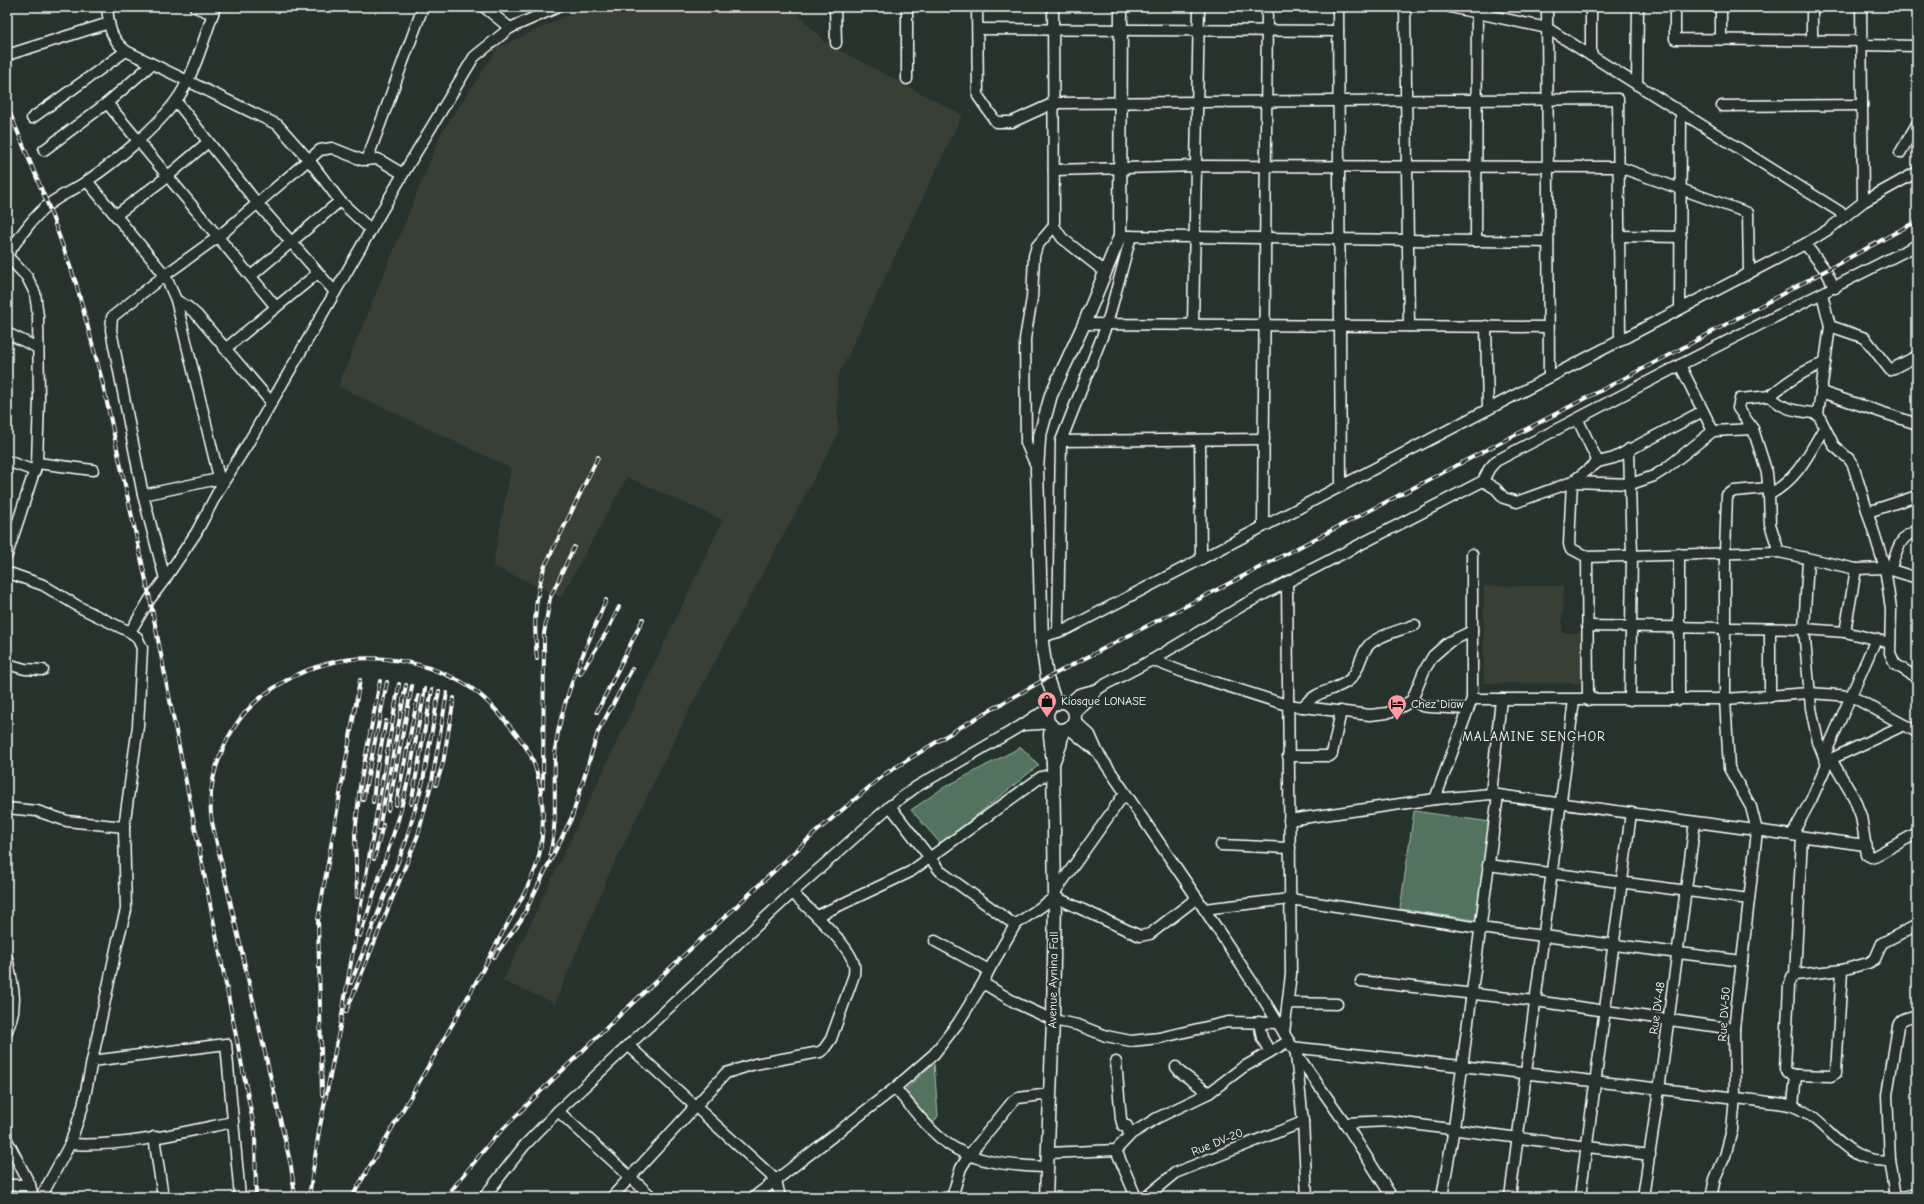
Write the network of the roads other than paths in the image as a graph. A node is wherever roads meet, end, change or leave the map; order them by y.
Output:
1 (107, 7) edge
2 (195, 7) edge
3 (423, 7) edge
4 (484, 7) edge
5 (558, 7) edge
6 (835, 7) edge
7 (907, 7) edge
8 (977, 7) edge
9 (1053, 7) edge
10 (1121, 7) edge
11 (1199, 7) edge
12 (1267, 7) edge
13 (1338, 7) edge
14 (1405, 7) edge
15 (1450, 7) edge
16 (1546, 7) edge
17 (1591, 7) edge
18 (1638, 7) edge
19 (1675, 7) edge
20 (1721, 7) edge
21 (1812, 7) edge
22 (1861, 7) edge
23 (214, 10) edge
24 (1477, 10) edge
25 (109, 23) junction
26 (510, 28) junction
27 (1547, 28) junction
28 (978, 29) junction
29 (1053, 29) junction
30 (1120, 30) junction
31 (1198, 30) junction
32 (1267, 30) junction
33 (1338, 31) junction
34 (1721, 39) junction
35 (1812, 40) junction
36 (836, 43) dead end
37 (1862, 43) junction
38 (1917, 46) edge
39 (126, 51) junction
40 (7, 55) edge
41 (1592, 56) junction
42 (152, 64) junction
43 (907, 79) dead end
44 (188, 81) junction
45 (1637, 85) junction
46 (1547, 99) junction
47 (1406, 100) junction
48 (1476, 100) junction
49 (176, 101) junction
50 (1266, 101) junction
51 (1339, 101) junction
52 (1120, 102) junction
53 (1197, 102) junction
54 (106, 103) junction
55 (1054, 103) junction
56 (1862, 105) junction
57 (1722, 106) dead end
58 (1680, 112) junction
59 (32, 118) dead end
60 (1917, 124) edge
61 (138, 140) junction
62 (208, 142) junction
63 (44, 150) dead end
64 (1900, 153) dead end
65 (309, 160) junction
66 (367, 160) junction
67 (1196, 166) junction
68 (1266, 166) junction
69 (1339, 166) junction
70 (1407, 167) junction
71 (1476, 167) junction
72 (1548, 167) junction
73 (1619, 167) junction
74 (1120, 169) junction
75 (1054, 170) junction
76 (1917, 172) edge
77 (403, 174) junction
78 (168, 176) junction
79 (87, 181) junction
80 (1682, 190) junction
81 (340, 201) junction
82 (1863, 202) junction
83 (257, 203) junction
84 (116, 215) junction
85 (1845, 215) junction
86 (1054, 226) junction
87 (371, 230) junction
88 (1126, 236) junction
89 (1620, 236) junction
90 (218, 237) junction
91 (1195, 237) junction
92 (1681, 237) junction
93 (1265, 238) junction
94 (1340, 239) junction
95 (1408, 240) junction
96 (292, 241) junction
97 (1476, 241) junction
98 (1548, 242) junction
99 (1805, 244) junction
100 (1917, 245) edge
101 (7, 255) edge
102 (1105, 272) junction
103 (318, 273) junction
104 (1749, 273) junction
105 (165, 275) junction
106 (251, 276) junction
107 (1835, 288) junction
108 (335, 292) junction
109 (1822, 294) junction
110 (176, 300) junction
111 (276, 307) junction
112 (1680, 309) junction
113 (1084, 324) junction
114 (1107, 324) junction
115 (1194, 324) junction
116 (1265, 325) junction
117 (1340, 325) junction
118 (1409, 326) junction
119 (1486, 326) junction
120 (1830, 326) junction
121 (1548, 327) junction
122 (7, 333) edge
123 (1620, 340) junction
124 (38, 348) junction
125 (225, 349) junction
126 (1917, 356) edge
127 (1825, 363) junction
128 (1680, 365) junction
129 (1549, 377) junction
130 (1821, 392) junction
131 (1770, 396) junction
132 (271, 402) junction
133 (1488, 409) junction
134 (1703, 411) junction
135 (1818, 414) junction
136 (1578, 420) junction
137 (1917, 424) edge
138 (1824, 428) junction
139 (1753, 429) junction
140 (1713, 431) junction
141 (1264, 439) junction
142 (1200, 440) junction
143 (1061, 442) junction
144 (1629, 449) junction
145 (7, 461) edge
146 (1598, 462) junction
147 (36, 467) junction
148 (93, 470) dead end
149 (1037, 470) junction
150 (1483, 480) junction
151 (1572, 482) junction
152 (220, 483) junction
153 (1631, 484) junction
154 (1341, 486) junction
155 (1768, 492) junction
156 (143, 495) junction
157 (1917, 496) edge
158 (1868, 512) junction
159 (1263, 526) junction
160 (1917, 532) edge
161 (1778, 552) junction
162 (1725, 553) junction
163 (7, 554) edge
164 (1472, 554) dead end
165 (1679, 554) junction
166 (1632, 556) junction
167 (1587, 557) junction
168 (1201, 559) junction
169 (1808, 560) junction
170 (1856, 569) junction
171 (1887, 569) junction
172 (7, 574) edge
173 (1917, 578) edge
174 (165, 579) junction
175 (1287, 582) junction
176 (1414, 625) dead end
177 (1587, 626) junction
178 (1631, 627) junction
179 (1679, 627) junction
180 (1725, 628) junction
181 (1770, 629) junction
182 (1804, 629) junction
183 (1472, 631) junction
184 (130, 632) junction
185 (1058, 632) junction
186 (1845, 632) junction
187 (1042, 637) junction
188 (1876, 639) junction
189 (1890, 643) junction
190 (1152, 660) junction
191 (7, 664) edge
192 (43, 670) dead end
193 (1917, 678) edge
194 (1810, 693) junction
195 (1851, 696) junction
196 (1770, 697) junction
197 (1472, 699) junction
198 (1501, 699) junction
199 (1725, 699) junction
200 (1412, 700) junction
201 (1574, 700) junction
202 (1588, 700) junction
203 (1630, 700) junction
204 (1679, 700) junction
205 (1287, 705) junction
206 (1302, 707) junction
207 (1468, 710) junction
208 (1341, 712) junction
209 (1061, 717) junction
210 (1904, 725) junction
211 (1917, 732) edge
212 (1288, 756) junction
213 (1827, 760) junction
214 (1053, 769) junction
215 (1125, 793) junction
216 (1494, 794) junction
217 (1435, 799) junction
218 (1561, 804) junction
219 (890, 806) junction
220 (7, 808) edge
221 (1631, 813) junction
222 (1290, 820) junction
223 (1695, 822) junction
224 (124, 827) junction
225 (1757, 831) junction
226 (1917, 833) edge
227 (1792, 835) junction
228 (1802, 837) junction
229 (1221, 845) dead end
230 (1865, 846) junction
231 (1290, 848) junction
232 (930, 857) junction
233 (1488, 865) junction
234 (1552, 873) junction
235 (1622, 882) junction
236 (1686, 891) junction
237 (792, 893) junction
238 (1055, 894) junction
239 (1197, 898) junction
240 (1290, 899) junction
241 (1749, 899) junction
242 (1204, 908) junction
243 (817, 916) junction
244 (1015, 925) junction
245 (1917, 925) edge
246 (1480, 928) junction
247 (1544, 936) junction
248 (935, 941) dead end
249 (1613, 945) junction
250 (1678, 953) junction
251 (7, 958) edge
252 (1742, 961) junction
253 (989, 970) junction
254 (1842, 970) junction
255 (1795, 975) junction
256 (1361, 982) dead end
257 (983, 983) junction
258 (1472, 993) junction
259 (1535, 1001) junction
260 (1288, 1002) junction
261 (1337, 1004) dead end
262 (1605, 1010) junction
263 (1917, 1015) edge
264 (1052, 1020) junction
265 (1669, 1021) junction
266 (1259, 1022) junction
267 (1278, 1022) junction
268 (1734, 1030) junction
269 (7, 1031) edge
270 (1290, 1044) junction
271 (628, 1045) junction
272 (1270, 1052) junction
273 (92, 1061) junction
274 (1116, 1062) dead end
275 (1176, 1067) dead end
276 (1462, 1067) junction
277 (1526, 1074) junction
278 (1796, 1075) junction
279 (1595, 1082) junction
280 (895, 1088) junction
281 (1659, 1090) junction
282 (1209, 1093) junction
283 (1050, 1094) junction
284 (1735, 1098) junction
285 (1793, 1105) junction
286 (696, 1107) junction
287 (558, 1111) junction
288 (233, 1122) junction
289 (1303, 1122) junction
290 (1345, 1123) junction
291 (1454, 1128) junction
292 (1129, 1136) junction
293 (154, 1138) junction
294 (1517, 1139) junction
295 (7, 1140) edge
296 (70, 1144) junction
297 (1586, 1147) junction
298 (1116, 1150) junction
299 (1048, 1153) junction
300 (1650, 1154) junction
301 (969, 1155) junction
302 (1890, 1160) junction
303 (1048, 1167) junction
304 (631, 1176) junction
305 (776, 1180) junction
306 (7, 1185) edge
307 (30, 1185) junction
308 (1917, 1194) edge
309 (33, 1197) edge
310 (41, 1197) edge
311 (163, 1197) edge
312 (240, 1197) edge
313 (484, 1197) edge
314 (612, 1197) edge
315 (652, 1197) edge
316 (754, 1197) edge
317 (780, 1197) edge
318 (952, 1197) edge
319 (1046, 1197) edge
320 (1136, 1197) edge
321 (1146, 1197) edge
322 (1307, 1197) edge
323 (1392, 1197) edge
324 (1442, 1197) edge
325 (1510, 1197) edge
326 (1580, 1197) edge
327 (1643, 1197) edge
328 (1711, 1197) edge
329 (1896, 1197) edge
330 (1902, 1197) edge

1 - 25 street
2 - 23 street
3 - 66 street
4 - 26 street
5 - 26 street
6 - 36 street
7 - 43 street
8 - 28 street
9 - 29 street
10 - 30 main road
11 - 31 street
12 - 32 street
13 - 33 street
14 - 47 street
15 - 24 street
16 - 27 street
17 - 41 street
18 - 45 street
19 - 34 street
20 - 34 street
21 - 35 street
22 - 37 street
23 - 44 street
24 - 27 street
24 - 48 street
25 - 39 street
25 - 40 street
26 - 77 street
27 - 41 street
27 - 46 street
28 - 29 street
28 - 55 street
29 - 30 street
29 - 55 street
30 - 31 street
30 - 52 main road
31 - 32 street
31 - 53 street
32 - 33 street
32 - 50 street
33 - 51 street
34 - 35 street
35 - 37 street
37 - 38 street
37 - 56 street
39 - 42 street
39 - 59 street
41 - 45 street
42 - 44 street
42 - 54 street
44 - 49 street
44 - 65 street
45 - 58 street
46 - 48 street
46 - 72 street
46 - 73 street
47 - 48 street
47 - 51 street
47 - 70 street
48 - 71 street
49 - 61 street
49 - 62 street
50 - 51 street
50 - 53 street
50 - 68 street
51 - 69 street
52 - 53 street
52 - 55 street
52 - 74 main road
53 - 67 street
54 - 61 street
54 - 63 street
55 - 75 street
56 - 57 street
56 - 82 street
58 - 80 street
58 - 85 street
60 - 64 street
61 - 78 street
61 - 79 street
62 - 78 street
62 - 83 street
65 - 66 street
65 - 81 street
65 - 83 street
66 - 77 street
67 - 68 street
67 - 74 street
67 - 91 street
68 - 69 street
68 - 93 street
69 - 70 street
69 - 94 street
70 - 71 street
70 - 95 street
71 - 72 street
71 - 97 street
72 - 73 street
72 - 98 street
73 - 80 street
73 - 89 street
74 - 75 street
74 - 88 main road
75 - 86 street
76 - 82 street
77 - 87 street
78 - 84 street
78 - 90 street
79 - 84 street
79 - 101 street
80 - 92 street
80 - 104 street
81 - 87 street
81 - 96 street
82 - 85 street
83 - 90 street
83 - 96 street
84 - 105 street
85 - 99 street
86 - 102 street
86 - 149 street
87 - 108 street
88 - 91 street
88 - 102 main road, Avenue Aynina Fall
88 - 114 street
89 - 92 street
89 - 123 street
90 - 105 street
90 - 106 street
91 - 93 street
91 - 115 street
92 - 112 street
93 - 94 street
93 - 116 street
94 - 95 street
94 - 117 street
95 - 97 street
95 - 118 street
96 - 103 street
96 - 106 street
97 - 98 street
98 - 121 street
99 - 104 street
99 - 107 street
100 - 107 street
101 - 124 street
102 - 113 main road, Avenue Aynina Fall
103 - 108 street
103 - 111 street
104 - 112 street
105 - 110 street
105 - 156 street
106 - 111 street
107 - 109 street
108 - 132 street
109 - 120 street
109 - 128 street
110 - 125 street
110 - 152 street
111 - 125 street
112 - 123 street
113 - 114 street
113 - 149 main road, Avenue Aynina Fall
114 - 115 street
114 - 143 street
115 - 116 street
116 - 117 street
116 - 141 street
117 - 118 street
117 - 154 street
118 - 119 street
119 - 121 street
119 - 133 street
120 - 126 street
120 - 127 street
121 - 129 street
122 - 124 street
123 - 129 street
124 - 147 street
125 - 132 street
127 - 130 street
127 - 131 street
128 - 134 street
128 - 136 street
129 - 133 street
130 - 135 street
130 - 137 street
131 - 135 street
131 - 139 street
132 - 152 street
133 - 154 street
134 - 140 street
134 - 144 street
135 - 138 street
136 - 146 street
136 - 150 street
138 - 155 street
138 - 158 street
139 - 140 street
139 - 155 street
140 - 153 street
141 - 142 street
141 - 159 street
142 - 143 street
142 - 168 street
143 - 185 street
144 - 146 street
144 - 153 street
145 - 147 street
146 - 151 street
147 - 148 street
147 - 163 street
149 - 187 main road, Avenue Aynina Fall
150 - 151 street
150 - 175 street
151 - 153 street
151 - 167 street
152 - 156 street
152 - 174 street
153 - 166 street
154 - 159 street
155 - 161 street
155 - 162 street
156 - 174 street
157 - 158 street
158 - 171 street
159 - 168 street
160 - 171 street
161 - 162 street
161 - 169 street
162 - 165 street
162 - 180 street
164 - 183 street
165 - 166 street
165 - 179 street
166 - 167 street
166 - 178 street
167 - 177 street
168 - 185 street
169 - 170 street
169 - 182 street
170 - 171 street
170 - 186 street
171 - 173 street
171 - 189 street
172 - 184 street
174 - 184 street
175 - 190 street
175 - 205 street
176 - 206 street
177 - 178 street
177 - 202 street
178 - 179 street
178 - 203 street
179 - 180 street
179 - 204 street
180 - 181 street
180 - 199 street
181 - 182 street
181 - 196 street
182 - 186 street
182 - 194 street
183 - 197 street
183 - 200 street
184 - 224 street
185 - 187 street
186 - 188 street
187 - 209 main road, Avenue Aynina Fall
188 - 189 street
188 - 195 street
189 - 193 street
190 - 205 street
190 - 209 street
191 - 192 street
194 - 195 street
194 - 196 street
194 - 213 street
195 - 210 street
195 - 213 street
196 - 199 street
197 - 198 street
197 - 207 street
198 - 201 street
198 - 216 street
199 - 204 street
199 - 225 street
200 - 207 street
200 - 208 street
201 - 202 street
201 - 218 street
202 - 203 street
203 - 204 street
205 - 206 street
205 - 212 street
206 - 208 street
207 - 217 street
208 - 212 street
209 - 214 main road, Avenue Aynina Fall
209 - 215 street
209 - 219 street
210 - 211 street
210 - 213 street
212 - 222 street
213 - 227 street
213 - 230 street
214 - 232 street
214 - 238 main road, Avenue Aynina Fall
215 - 238 street
215 - 239 street
216 - 217 street
216 - 218 street
216 - 233 street
217 - 222 street
218 - 221 street
218 - 234 street
219 - 232 street
219 - 237 street
220 - 224 street
221 - 223 street
221 - 235 street
222 - 231 street
223 - 225 street
223 - 236 street, Rue DV-48
224 - 273 street
225 - 227 street
225 - 241 street, Rue DV-50
226 - 230 street
227 - 228 street
228 - 230 street
228 - 255 street
229 - 231 street
231 - 240 street
232 - 243 street
232 - 244 street
233 - 234 street
233 - 246 street
234 - 235 street
234 - 247 street
235 - 236 street
235 - 249 street
236 - 241 street
236 - 250 street, Rue DV-48
237 - 243 street
237 - 271 street
238 - 239 street
238 - 244 street
238 - 264 main road, Avenue Aynina Fall
239 - 242 street
240 - 242 street
240 - 246 street
240 - 260 street
241 - 252 street, Rue DV-50
242 - 267 street
243 - 286 street
244 - 253 street
245 - 254 street
246 - 247 street
246 - 258 street
247 - 249 street
247 - 259 street
248 - 253 street
249 - 250 street
249 - 262 street
250 - 252 street
250 - 265 street, Rue DV-48
251 - 269 street
252 - 268 street, Rue DV-50
253 - 257 street
254 - 255 street
254 - 278 street
255 - 278 street
256 - 258 street
257 - 264 street
257 - 280 street
258 - 259 street
258 - 276 street
259 - 262 street
259 - 277 street
260 - 261 street
260 - 270 street
262 - 265 street
262 - 279 street
263 - 302 street
264 - 266 street
264 - 283 main road, Avenue Aynina Fall
265 - 268 street
265 - 281 street, Rue DV-48
266 - 267 street
266 - 272 street
267 - 270 street
268 - 284 street, Rue DV-50
270 - 272 street
270 - 276 street
270 - 289 street
270 - 290 street
271 - 286 street
271 - 287 street
272 - 282 street
273 - 288 street
273 - 296 street
274 - 292 street
275 - 282 street
276 - 277 street
276 - 291 street
277 - 279 street
277 - 294 street
278 - 285 street
279 - 281 street
279 - 297 street
280 - 301 street
280 - 305 street
281 - 284 street
281 - 300 street, Rue DV-48
282 - 292 street
283 - 299 main road, Avenue Aynina Fall
283 - 301 street
284 - 285 street
284 - 328 street, Rue DV-50
285 - 302 street
286 - 304 street
286 - 305 street
287 - 304 street
287 - 313 street
288 - 293 street
288 - 312 street
289 - 321 street, Rue DV-20
289 - 322 street
290 - 291 street
290 - 323 street
291 - 294 street
291 - 324 street
292 - 298 street
293 - 296 street
293 - 311 street
294 - 297 street
294 - 325 street
295 - 307 street
296 - 310 street
297 - 300 street
297 - 326 street
298 - 299 street
298 - 320 street
299 - 303 main road, Avenue Aynina Fall
300 - 327 street, Rue DV-48
301 - 303 street
301 - 318 street
302 - 329 street
303 - 319 main road, Avenue Aynina Fall
304 - 314 street
304 - 315 street
305 - 316 street
305 - 317 street
306 - 307 street
307 - 309 street
308 - 330 street

